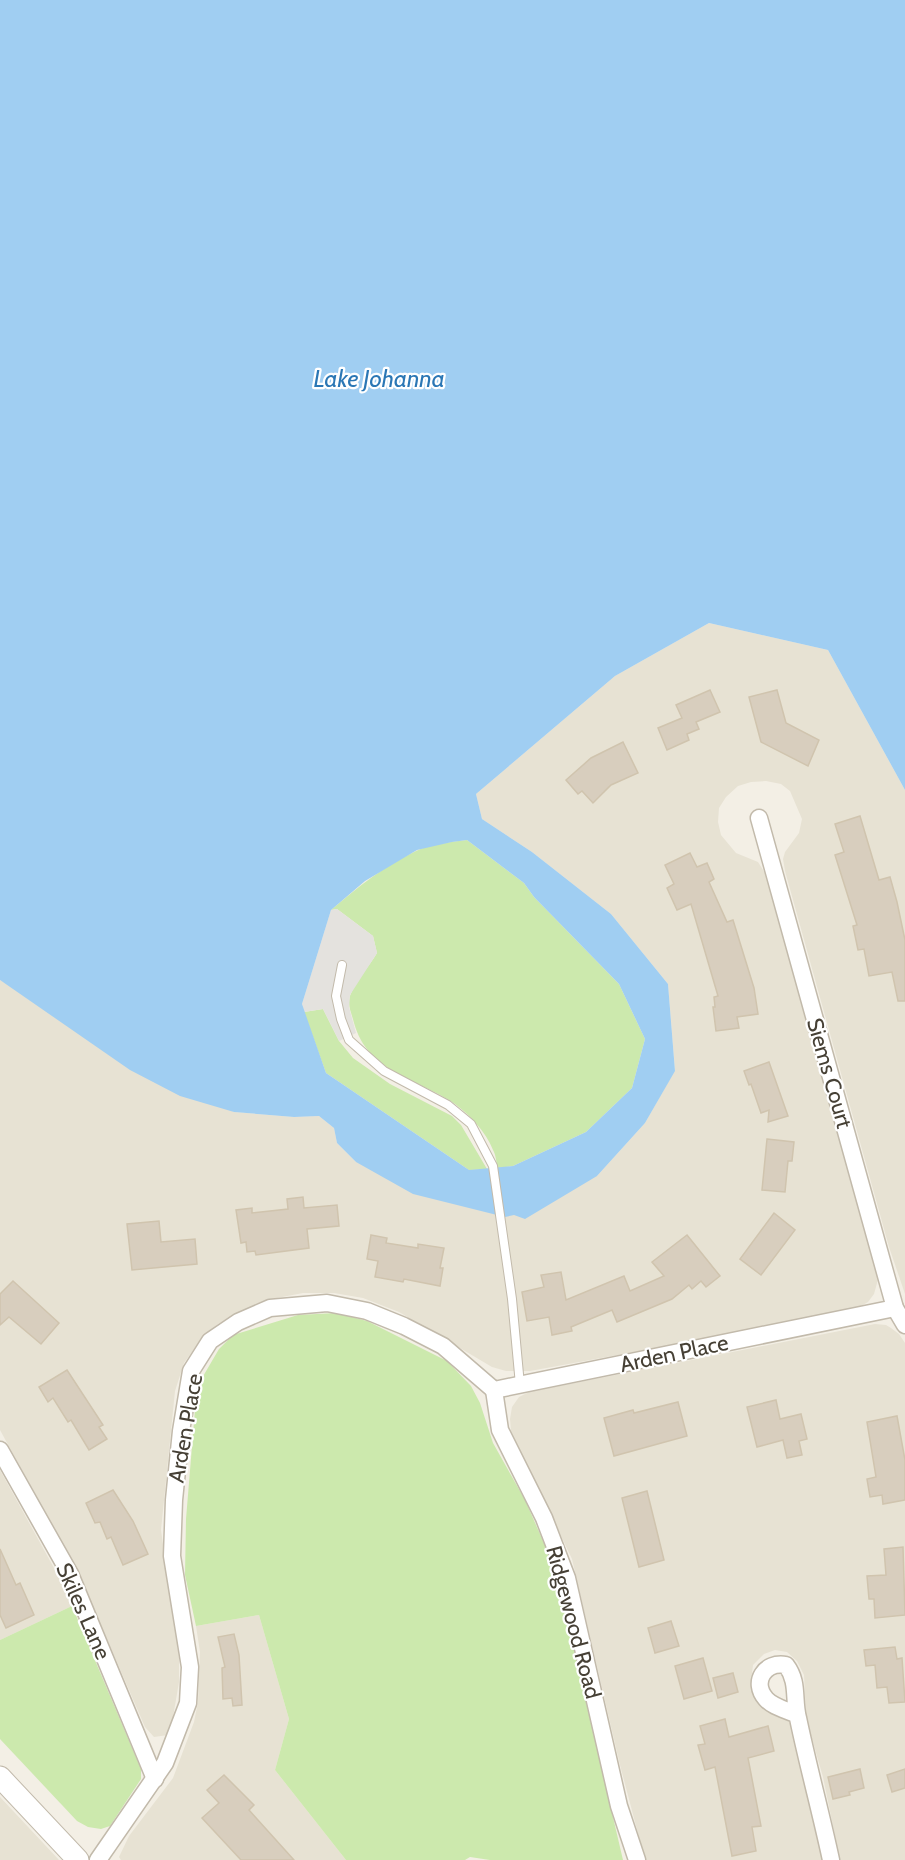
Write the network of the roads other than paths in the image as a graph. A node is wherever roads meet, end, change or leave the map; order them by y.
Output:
1 (759, 818) dead end
2 (342, 966) dead end
3 (895, 1308) junction
4 (905, 1325) edge
5 (520, 1385) junction
6 (494, 1390) junction
7 (0, 1450) edge
8 (797, 1714) dead end
9 (0, 1777) edge
10 (155, 1779) junction
11 (78, 1860) edge
12 (98, 1860) edge
13 (637, 1860) edge
14 (831, 1860) edge

1 - 3 street, Siems Court
2 - 5 lane
3 - 4 street, Siems Court
3 - 5 street, Arden Place
5 - 6 street, Arden Place
6 - 10 street, Arden Place
6 - 13 street, Ridgewood Road
7 - 10 street, Skiles Lane
8 - 14 street
9 - 11 street
10 - 12 street, Arden Place

